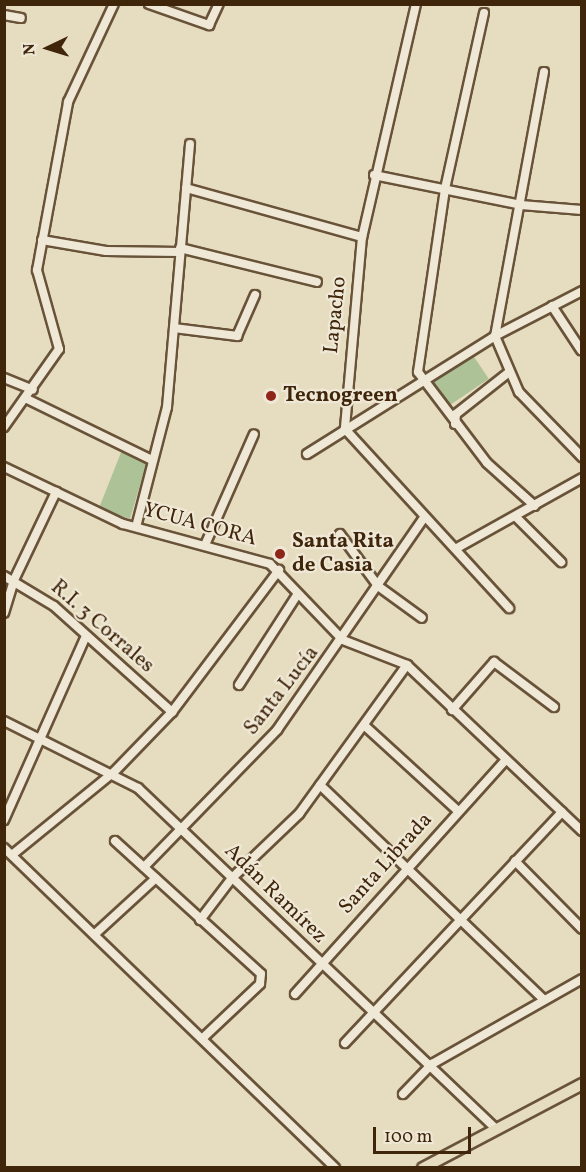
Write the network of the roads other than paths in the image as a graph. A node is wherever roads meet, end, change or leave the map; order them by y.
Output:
1 (114, 4) edge
2 (149, 4) edge
3 (219, 4) edge
4 (416, 4) edge
5 (484, 13) dead end
6 (4, 15) edge
7 (21, 18) dead end
8 (544, 72) dead end
9 (190, 144) dead end
10 (374, 175) junction
11 (186, 188) junction
12 (445, 189) junction
13 (521, 205) junction
14 (582, 210) edge
15 (362, 237) junction
16 (42, 240) junction
17 (180, 250) junction
18 (317, 282) dead end
19 (582, 291) edge
20 (255, 295) dead end
21 (552, 306) junction
22 (174, 328) junction
23 (495, 336) junction
24 (582, 350) edge
25 (508, 373) junction
26 (4, 378) edge
27 (422, 383) junction
28 (33, 390) junction
29 (27, 399) junction
30 (455, 424) junction
31 (4, 427) edge
32 (345, 429) junction
33 (254, 434) dead end
34 (307, 454) dead end
35 (582, 457) edge
36 (150, 459) junction
37 (4, 467) edge
38 (582, 478) edge
39 (56, 492) junction
40 (535, 506) junction
41 (424, 518) junction
42 (516, 518) junction
43 (136, 527) junction
44 (340, 534) dead end
45 (205, 545) junction
46 (457, 548) junction
47 (561, 562) dead end
48 (279, 570) junction
49 (4, 576) edge
50 (14, 580) junction
51 (378, 586) junction
52 (297, 595) junction
53 (509, 608) dead end
54 (4, 613) edge
55 (422, 618) dead end
56 (87, 636) junction
57 (343, 640) junction
58 (407, 665) junction
59 (239, 685) dead end
60 (554, 707) dead end
61 (452, 710) junction
62 (172, 712) junction
63 (4, 721) edge
64 (365, 726) junction
65 (41, 739) junction
66 (506, 760) junction
67 (114, 772) junction
68 (320, 785) junction
69 (458, 812) junction
70 (562, 812) junction
71 (4, 820) edge
72 (180, 827) junction
73 (582, 831) edge
74 (116, 841) dead end
75 (4, 848) edge
76 (13, 854) junction
77 (515, 861) junction
78 (144, 867) junction
79 (408, 869) junction
80 (156, 878) junction
81 (232, 878) junction
82 (200, 920) junction
83 (458, 921) junction
84 (582, 929) edge
85 (96, 933) junction
86 (321, 963) junction
87 (582, 979) edge
88 (295, 994) dead end
89 (543, 999) junction
90 (371, 1012) junction
91 (204, 1037) junction
92 (345, 1043) dead end
93 (432, 1064) junction
94 (582, 1084) edge
95 (403, 1094) dead end
96 (496, 1129) junction
97 (335, 1167) edge
98 (423, 1167) edge

1 - 16 street
2 - 3 street
4 - 10 street, Lapacho
5 - 12 street
6 - 7 street
8 - 13 street
9 - 11 street
10 - 12 street
10 - 15 street, Lapacho
11 - 15 street
11 - 17 street
12 - 13 street
12 - 27 street
13 - 14 street
13 - 23 street
15 - 32 street, Lapacho
16 - 17 street
16 - 28 street
17 - 18 street
17 - 22 street
19 - 21 street
20 - 22 street
21 - 23 street
21 - 24 street
22 - 36 street
23 - 25 street
23 - 27 street
25 - 30 street
25 - 35 street
26 - 28 street
27 - 30 street
27 - 32 street
28 - 29 street
29 - 31 street
29 - 36 street
30 - 40 street
32 - 34 street
32 - 41 street
33 - 45 street
36 - 43 street
37 - 39 street, YCUA CORA
38 - 40 street
39 - 43 street, YCUA CORA
39 - 50 street
40 - 42 street
41 - 46 street
41 - 51 street, Santa Lucía
42 - 46 street
42 - 47 street
43 - 45 street, YCUA CORA
44 - 51 street
45 - 48 street, YCUA CORA
46 - 53 street
48 - 52 street, YCUA CORA
48 - 62 street
49 - 50 street, R.I. 3 Corrales
50 - 54 street
50 - 56 street, R.I. 3 Corrales
51 - 55 street
51 - 57 street, Santa Lucía
52 - 57 street, YCUA CORA
52 - 59 street
56 - 62 street, R.I. 3 Corrales
56 - 65 street
57 - 58 street, YCUA CORA
57 - 72 street, Santa Lucía
58 - 61 street, YCUA CORA
58 - 64 street
60 - 61 street
61 - 66 street, YCUA CORA
62 - 67 street
63 - 65 street, Adán Ramírez
64 - 68 street
64 - 69 street
65 - 67 street, Adán Ramírez
65 - 71 street
66 - 69 street, Santa Librada
66 - 70 street, YCUA CORA
67 - 72 street, Adán Ramírez
67 - 76 street
68 - 79 street
68 - 81 street
69 - 79 street, Santa Librada
70 - 73 street, YCUA CORA
70 - 77 street
72 - 78 street, Santa Lucía
72 - 81 street, Adán Ramírez
74 - 78 street
75 - 76 street
76 - 85 street
77 - 83 street
77 - 84 street
78 - 80 street
79 - 83 street
79 - 86 street, Santa Librada
80 - 82 street
80 - 85 street
81 - 82 street
81 - 86 street, Adán Ramírez
82 - 91 street
83 - 89 street
83 - 90 street
85 - 91 street
86 - 88 street, Santa Librada
86 - 90 street, Adán Ramírez
87 - 89 street
89 - 93 street
90 - 92 street
90 - 93 street, Adán Ramírez
91 - 97 street
93 - 95 street
93 - 96 street, Adán Ramírez
94 - 96 main road
96 - 98 main road

